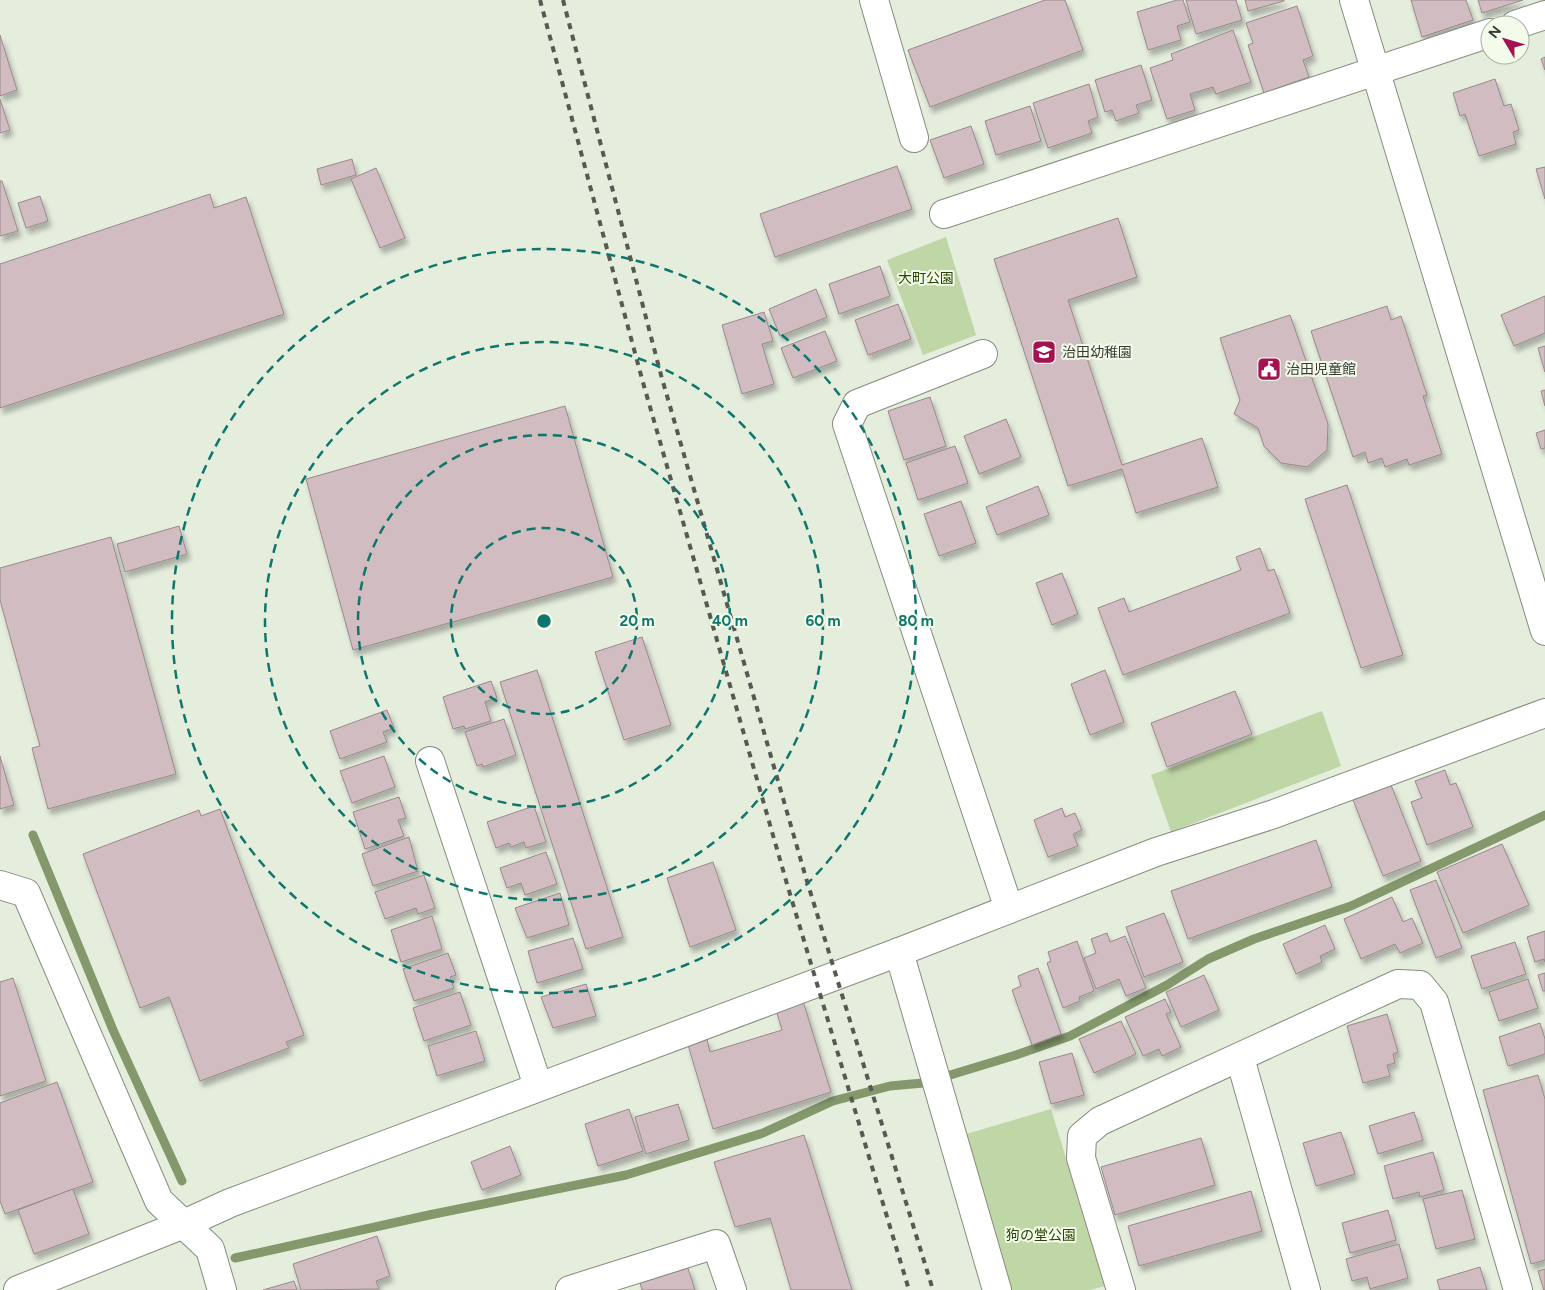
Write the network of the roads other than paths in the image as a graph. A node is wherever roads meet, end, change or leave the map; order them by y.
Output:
1 (874, 0) edge
2 (1354, 0) edge
3 (1545, 15) edge
4 (1530, 20) edge
5 (1480, 36) edge
6 (1376, 70) junction
7 (914, 138) dead end
8 (944, 214) dead end
9 (983, 354) dead end
10 (1545, 630) edge
11 (1545, 713) edge
12 (430, 761) dead end
13 (0, 885) edge
14 (1009, 909) junction
15 (899, 952) junction
16 (1240, 1058) junction
17 (538, 1086) junction
18 (184, 1224) junction
19 (18, 1290) edge
20 (222, 1290) edge
21 (570, 1290) edge
22 (732, 1290) edge
23 (997, 1290) edge
24 (1120, 1290) edge
25 (1306, 1290) edge
26 (1518, 1290) edge

1 - 7 street
2 - 6 street
3 - 4 street
5 - 6 street
6 - 8 street
6 - 10 street
9 - 14 street
11 - 14 street
12 - 17 street
13 - 18 street
14 - 15 street
15 - 17 street
15 - 23 street
16 - 24 street
16 - 25 street
16 - 26 street
17 - 18 street
18 - 19 street
18 - 20 street
21 - 22 street

